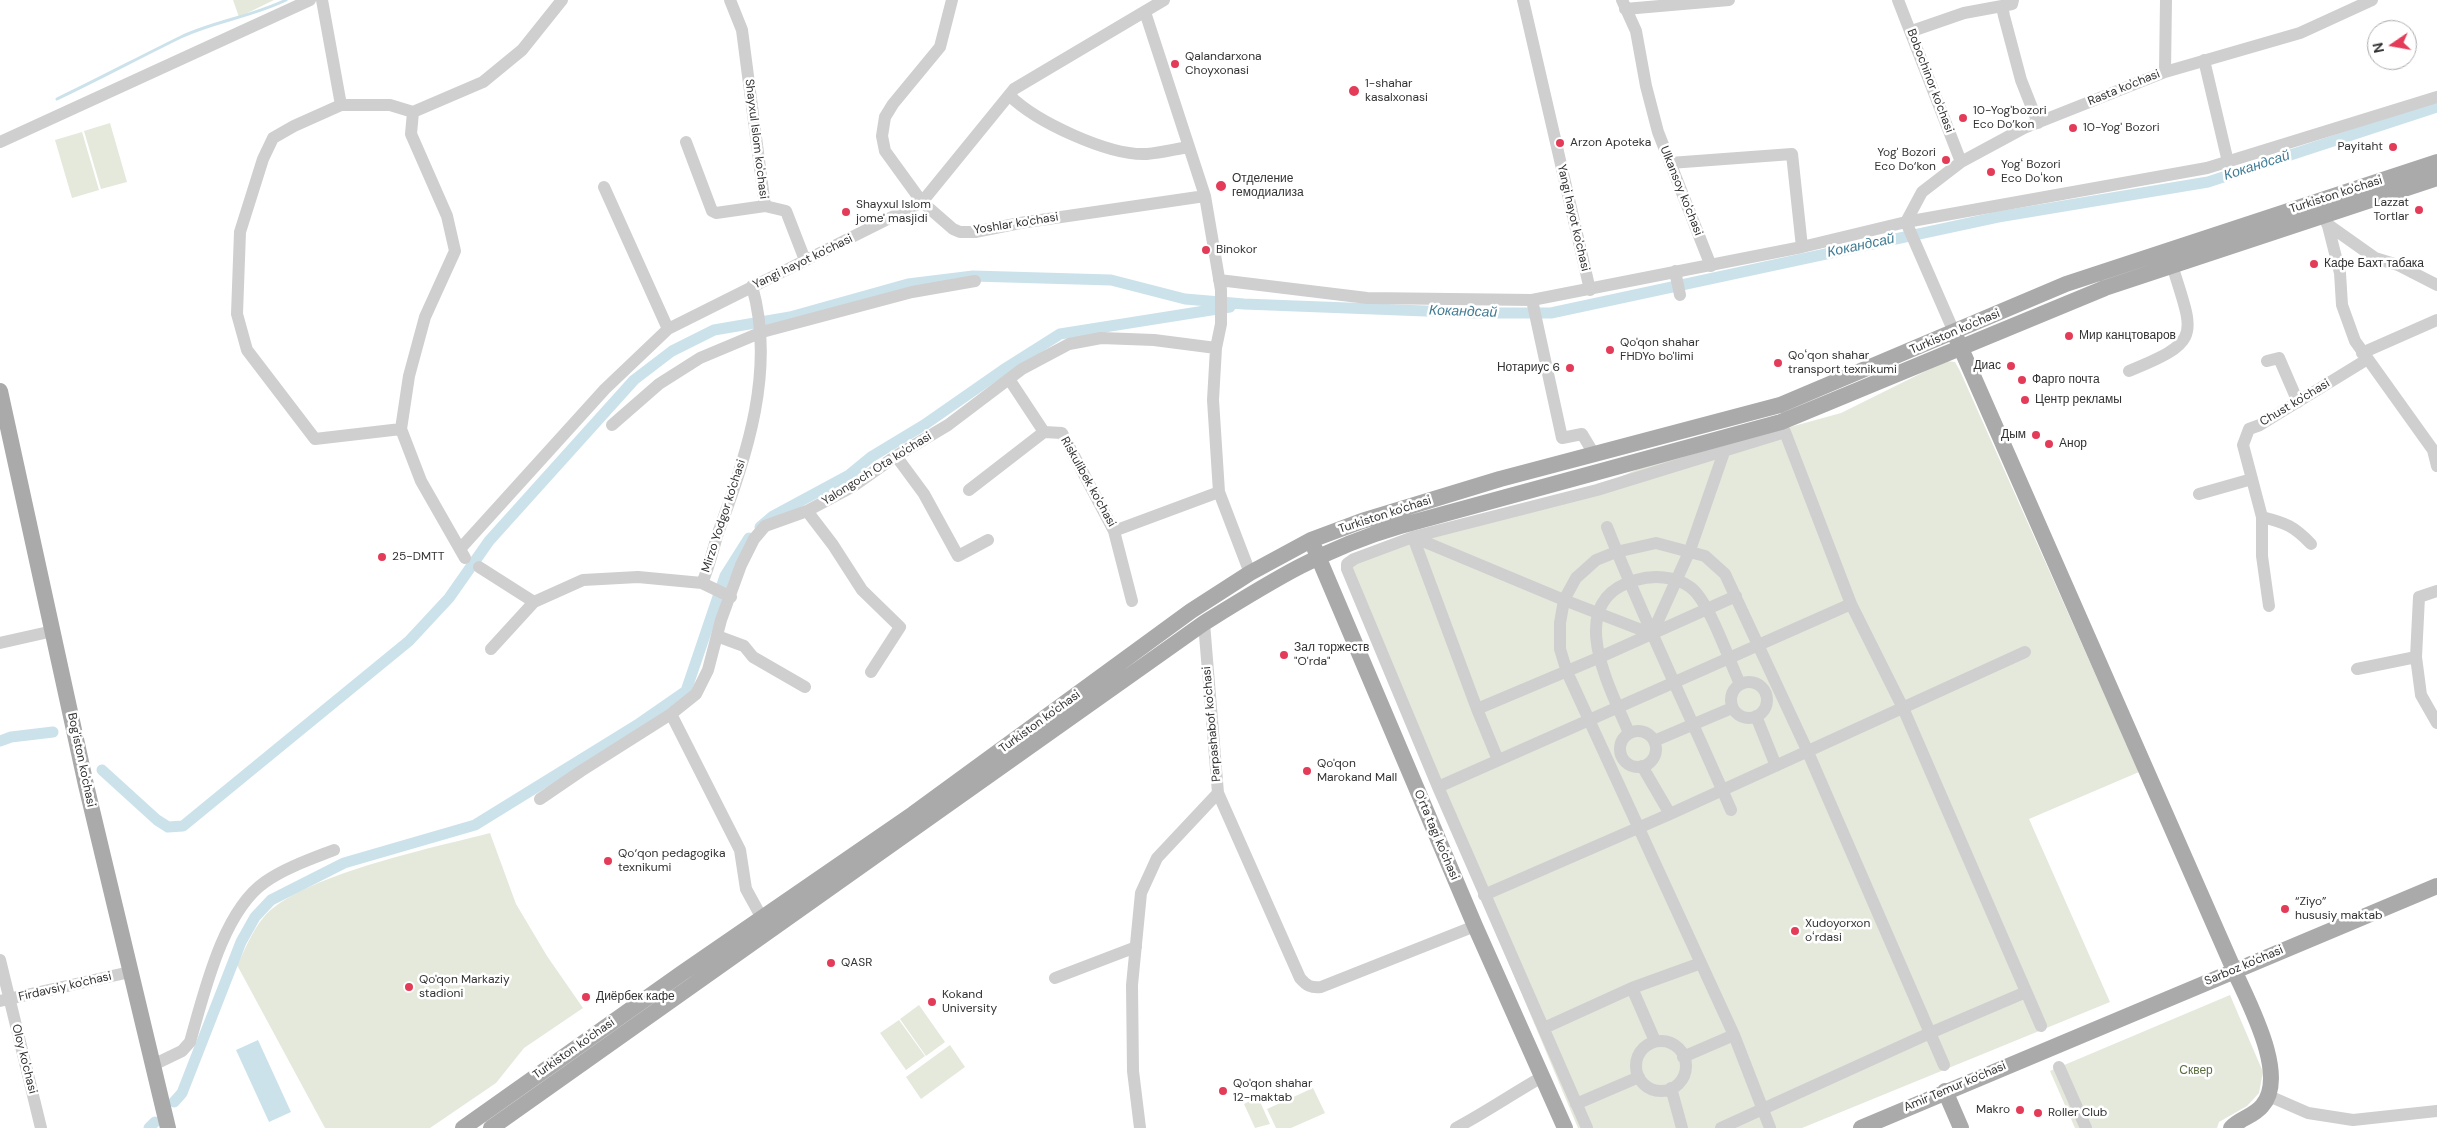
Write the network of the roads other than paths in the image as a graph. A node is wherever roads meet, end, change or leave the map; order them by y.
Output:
1 (310, 0) edge
2 (322, 0) edge
3 (562, 0) edge
4 (730, 0) edge
5 (952, 0) edge
6 (1164, 0) edge
7 (1523, 0) edge
8 (1729, 0) edge
9 (1898, 0) edge
10 (2166, 0) edge
11 (2372, 0) edge
12 (2008, 3) edge
13 (1623, 4) edge
14 (1145, 12) junction
15 (1912, 31) junction
16 (2204, 60) junction
17 (2165, 72) junction
18 (1009, 95) junction
19 (2437, 97) edge
20 (341, 105) junction
21 (413, 112) junction
22 (2038, 123) junction
23 (0, 142) edge
24 (686, 142) dead end
25 (1189, 147) junction
26 (1961, 162) junction
27 (2228, 162) junction
28 (2437, 162) edge
29 (1670, 163) junction
30 (2437, 178) edge
31 (604, 188) dead end
32 (1205, 196) junction
33 (922, 202) junction
34 (765, 206) junction
35 (2326, 219) junction
36 (1906, 222) junction
37 (1802, 247) junction
38 (805, 260) junction
39 (2172, 265) junction
40 (1711, 266) junction
41 (1675, 270) junction
42 (975, 281) dead end
43 (1220, 285) junction
44 (2437, 285) edge
45 (752, 286) junction
46 (1590, 290) junction
47 (1680, 295) dead end
48 (1532, 300) junction
49 (2437, 320) edge
50 (668, 329) junction
51 (762, 332) junction
52 (1957, 340) junction
53 (1216, 348) junction
54 (2364, 356) junction
55 (2267, 361) dead end
56 (2129, 370) dead end
57 (1009, 379) junction
58 (0, 391) edge
59 (2298, 402) junction
60 (612, 425) dead end
61 (401, 429) junction
62 (1044, 432) junction
63 (2435, 449) edge
64 (1724, 452) junction
65 (1594, 454) junction
66 (896, 456) junction
67 (2437, 466) edge
68 (2252, 480) junction
69 (969, 490) dead end
70 (1219, 492) junction
71 (2199, 494) dead end
72 (807, 511) junction
73 (2262, 517) junction
74 (1607, 527) dead end
75 (1114, 531) junction
76 (1413, 537) junction
77 (988, 540) dead end
78 (1311, 540) junction
79 (2311, 544) dead end
80 (1690, 550) junction
81 (1616, 552) junction
82 (1318, 556) junction
83 (479, 567) dead end
84 (1250, 573) junction
85 (1675, 580) junction
86 (1631, 581) junction
87 (705, 585) junction
88 (2437, 592) edge
89 (728, 596) junction
90 (1736, 596) junction
91 (1564, 600) junction
92 (1132, 601) dead end
93 (534, 602) junction
94 (1851, 604) junction
95 (2269, 606) dead end
96 (1707, 609) junction
97 (1599, 614) junction
98 (1204, 623) junction
99 (53, 631) junction
100 (1652, 634) junction
101 (717, 636) junction
102 (0, 643) edge
103 (1757, 646) junction
104 (491, 649) dead end
105 (2025, 652) dead end
106 (2416, 657) junction
107 (1598, 658) junction
108 (1727, 658) junction
109 (2357, 669) dead end
110 (871, 672) dead end
111 (1567, 672) junction
112 (1673, 682) junction
113 (1740, 684) junction
114 (805, 687) dead end
115 (1618, 708) junction
116 (1732, 708) junction
117 (1903, 708) junction
118 (1477, 709) junction
119 (671, 714) junction
120 (1756, 716) junction
121 (1591, 720) junction
122 (2437, 723) edge
123 (1695, 724) junction
124 (1629, 733) junction
125 (1654, 742) junction
126 (1807, 750) junction
127 (1498, 760) junction
128 (1642, 766) junction
129 (1776, 766) junction
130 (1438, 788) junction
131 (1723, 790) junction
132 (1218, 793) junction
133 (540, 799) dead end
134 (1731, 810) dead end
135 (1670, 814) junction
136 (1639, 828) junction
137 (334, 850) dead end
138 (2437, 886) edge
139 (1484, 895) junction
140 (763, 920) junction
141 (1474, 926) junction
142 (1136, 947) junction
143 (0, 960) edge
144 (1701, 963) junction
145 (2234, 970) junction
146 (130, 972) junction
147 (1055, 978) dead end
148 (1632, 988) junction
149 (2026, 992) junction
150 (5, 1000) edge
151 (2041, 1026) dead end
152 (1544, 1028) junction
153 (1930, 1033) junction
154 (1734, 1035) junction
155 (1655, 1041) junction
156 (2050, 1047) joint
157 (1683, 1057) junction
158 (153, 1065) junction
159 (1944, 1065) dead end
160 (2059, 1067) dead end
161 (1542, 1077) junction
162 (1639, 1077) junction
163 (1671, 1088) junction
164 (1945, 1091) junction
165 (2269, 1096) junction
166 (1576, 1104) junction
167 (1762, 1109) junction
168 (2437, 1110) edge
169 (2354, 1124) edge
170 (41, 1128) edge
171 (168, 1128) edge
172 (463, 1128) edge
173 (490, 1128) edge
174 (1140, 1128) edge
175 (1456, 1128) edge
176 (1565, 1128) edge
177 (1587, 1128) edge
178 (1682, 1128) edge
179 (1721, 1128) edge
180 (1770, 1128) edge
181 (1861, 1128) edge
182 (1961, 1128) edge
183 (2086, 1128) edge
184 (2231, 1128) edge

1 - 23 street
2 - 20 street
3 - 21 street
4 - 34 street, Shayxul Islom ko'chasi
5 - 33 street, Yoshlar ko'chasi
6 - 14 street, Yangi hayot ko'chasi
7 - 46 street, Yangi hayot ko'chasi
8 - 13 street
9 - 15 street, Bobochinor ko'chasi
10 - 17 street
11 - 16 street, Rasta ko'chasi
12 - 15 street
12 - 22 street
13 - 29 street, Ulkansoy ko'chasi
14 - 18 street, Yangi hayot ko'chasi
14 - 25 street
15 - 26 street, Bobochinor ko'chasi
16 - 17 street, Rasta ko'chasi
16 - 27 street
17 - 22 street, Rasta ko'chasi
18 - 25 street
18 - 33 street, Yangi hayot ko'chasi
19 - 27 street
20 - 21 street
20 - 61 street
21 - 61 street
22 - 26 street, Rasta ko'chasi
24 - 34 street
25 - 32 street
26 - 36 street, Rasta ko'chasi
27 - 36 street
28 - 52 main road, Turkiston ko'chasi
29 - 37 street
29 - 40 street, Ulkansoy ko'chasi
30 - 35 main road, Turkiston ko'chasi
31 - 50 street
32 - 33 street, Yoshlar ko'chasi
32 - 43 street
33 - 38 street, Yangi hayot ko'chasi
34 - 38 street, Shayxul Islom ko'chasi
35 - 39 main road, Turkiston ko'chasi
35 - 44 street
35 - 54 street
36 - 37 street
36 - 52 street
37 - 40 street
38 - 45 street, Yangi hayot ko'chasi
39 - 52 main road, Turkiston ko'chasi
39 - 56 street
40 - 41 street
41 - 46 street
41 - 47 street
42 - 51 street
43 - 48 street
43 - 53 street
45 - 50 street, Yangi hayot ko'chasi
45 - 51 street, Mirzo Yodgor ko'chasi
46 - 48 street
48 - 65 street
49 - 54 street, Chust ko'chasi
50 - 61 street, Yangi hayot ko'chasi
51 - 60 street
51 - 87 street, Mirzo Yodgor ko'chasi
52 - 65 main road, Turkiston ko'chasi
52 - 82 main road, Turkiston ko'chasi
52 - 145 main road
53 - 57 street, Yalongoch Ota ko'chasi
53 - 70 street
54 - 59 street, Chust ko'chasi
54 - 63 street
55 - 59 street
57 - 62 street, Riskulibek ko'chasi
57 - 66 street, Yalongoch Ota ko'chasi
58 - 99 main road, Bog'iston ko'chasi
59 - 68 street, Chust ko'chasi
62 - 69 street
62 - 75 street, Riskulibek ko'chasi
63 - 67 street
64 - 76 street
64 - 80 street
64 - 94 street
65 - 78 main road, Turkiston ko'chasi
66 - 72 street, Yalongoch Ota ko'chasi
66 - 77 street
68 - 71 street
68 - 73 street, Chust ko'chasi
70 - 75 street, Riskulibek ko'chasi
70 - 84 street
72 - 89 street, Yalongoch Ota ko'chasi
72 - 110 street
73 - 79 street
73 - 95 street, Chust ko'chasi
74 - 81 street
75 - 92 street
76 - 91 street
76 - 118 street
76 - 130 street
78 - 82 main road, O'rta tagi ko'chasi
78 - 84 main road, Turkiston ko'chasi
80 - 81 street
80 - 85 street
80 - 90 street
81 - 86 street
81 - 91 street
82 - 98 main road, Turkiston ko'chasi
82 - 141 main road, O'rta tagi ko'chasi
83 - 93 street
84 - 140 main road, Turkiston ko'chasi
85 - 86 street
85 - 96 street
85 - 100 street
86 - 97 street
86 - 100 street
87 - 89 street
87 - 93 street, Mirzo Yodgor ko'chasi
88 - 106 street
89 - 101 street, Yalongoch Ota ko'chasi
90 - 96 street
90 - 103 street
91 - 97 street
91 - 111 street
93 - 104 street
94 - 103 street
94 - 117 street
96 - 100 street
96 - 108 street
97 - 100 street
97 - 107 street
98 - 132 street, Parpashabof ko'chasi
98 - 173 main road, Turkiston ko'chasi
99 - 102 street
99 - 146 main road, Bog'iston ko'chasi
100 - 107 street
100 - 112 street
101 - 114 street
101 - 119 street, Yalongoch Ota ko'chasi
103 - 108 street
103 - 126 street
105 - 117 street
106 - 109 street
106 - 122 street
107 - 111 street
107 - 115 street
108 - 112 street
108 - 113 street
111 - 118 street
111 - 121 street
112 - 115 street
112 - 123 street
113 - 116 street
113 - 120 street
115 - 121 street
115 - 124 street
116 - 120 street
116 - 123 street
117 - 126 street
117 - 149 street
118 - 127 street
119 - 133 street, Yalongoch Ota ko'chasi
119 - 140 street
120 - 129 street
121 - 127 street
121 - 136 street
123 - 125 street
123 - 131 street
124 - 125 street
124 - 128 street
125 - 128 street
126 - 129 street
126 - 153 street
127 - 130 street
128 - 135 street
129 - 131 street
130 - 139 street
131 - 134 street
131 - 135 street
132 - 141 street
132 - 142 street, Parpashabof ko'chasi
135 - 136 street
136 - 139 street
136 - 144 street
137 - 158 street
138 - 145 main road, Sarboz ko'chasi
139 - 152 street
140 - 172 main road, Turkiston ko'chasi
141 - 161 main road, O'rta tagi ko'chasi
142 - 147 street
142 - 174 street, Parpashabof ko'chasi
143 - 150 street, Oloy ko'chasi
144 - 148 street
144 - 154 street
145 - 156 main road, Sarboz ko'chasi
145 - 165 main road
146 - 150 street, Firdavsiy ko'chasi
146 - 158 main road, Bog'iston ko'chasi
148 - 152 street
148 - 155 street
149 - 151 street
149 - 153 street
150 - 170 street, Oloy ko'chasi
152 - 166 street
153 - 159 street
153 - 167 street
154 - 157 street
154 - 167 street
155 - 157 street
155 - 162 street
156 - 164 main road, Amir Temur ko'chasi
157 - 163 street
158 - 171 main road, Bog'iston ko'chasi
160 - 183 street
161 - 175 street
161 - 176 main road, O'rta tagi ko'chasi
162 - 163 street
162 - 166 street
163 - 178 street
164 - 181 main road, Amir Temur ko'chasi
164 - 182 main road
165 - 169 street
165 - 184 main road
166 - 177 street
167 - 179 street
167 - 180 street
168 - 169 street

